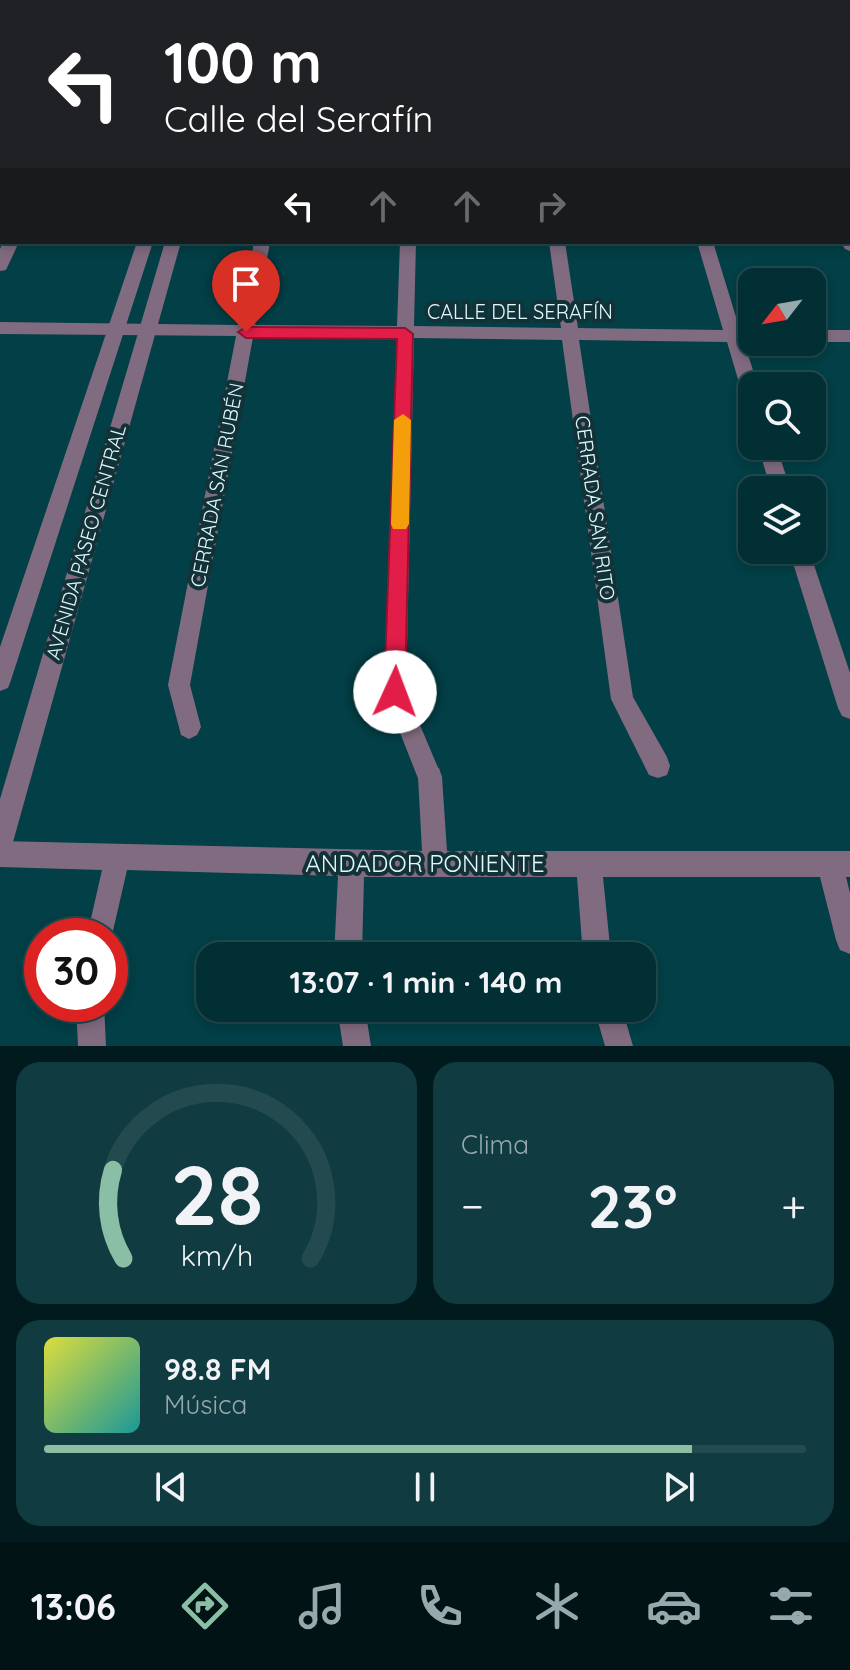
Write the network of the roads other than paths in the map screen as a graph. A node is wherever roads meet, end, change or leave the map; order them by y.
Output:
1 (10, 244) edge
2 (144, 244) edge
3 (172, 244) edge
4 (262, 244) edge
5 (408, 244) edge
6 (557, 244) edge
7 (706, 244) edge
8 (0, 266) edge
9 (0, 328) edge
10 (116, 329) junction
11 (147, 331) junction
12 (246, 332) junction
13 (405, 334) junction
14 (570, 335) junction
15 (734, 336) junction
16 (738, 336) edge
17 (826, 336) edge
18 (850, 336) edge
19 (745, 372) edge
20 (804, 564) edge
21 (0, 680) edge
22 (850, 708) edge
23 (189, 727) dead end
24 (658, 766) dead end
25 (0, 842) edge
26 (0, 854) edge
27 (117, 859) junction
28 (435, 862) junction
29 (352, 864) junction
30 (839, 864) edge
31 (589, 865) junction
32 (104, 918) edge
33 (850, 940) edge
34 (349, 942) edge
35 (596, 942) edge
36 (91, 1022) edge
37 (353, 1022) edge
38 (612, 1022) edge
39 (92, 1046) edge
40 (357, 1046) edge
41 (619, 1046) edge

1 - 8 street
2 - 10 street, AVENIDA PASEO CENTRAL
3 - 11 street, AVENIDA PASEO CENTRAL
4 - 12 street, CERRADA SAN RUBÉN
5 - 13 street
6 - 14 street, CERRADA SAN RITO
7 - 15 street
9 - 10 street, CALLE DEL SERAFÍN
10 - 11 street, CALLE DEL SERAFÍN
10 - 21 street, AVENIDA PASEO CENTRAL
11 - 12 street, CALLE DEL SERAFÍN
11 - 25 street, AVENIDA PASEO CENTRAL
12 - 13 street, CALLE DEL SERAFÍN
12 - 23 street, CERRADA SAN RUBÉN
13 - 14 street, CALLE DEL SERAFÍN
13 - 28 street
14 - 15 street, CALLE DEL SERAFÍN
14 - 24 street, CERRADA SAN RITO
15 - 16 street, CALLE DEL SERAFÍN
15 - 19 street
17 - 18 street
20 - 22 street
26 - 27 street, ANDADOR PONIENTE
27 - 29 street, ANDADOR PONIENTE
27 - 32 street
28 - 29 street, ANDADOR PONIENTE
28 - 31 street, ANDADOR PONIENTE
29 - 34 street
30 - 31 street, ANDADOR PONIENTE
30 - 33 street
31 - 35 street
36 - 39 street
37 - 40 street
38 - 41 street

